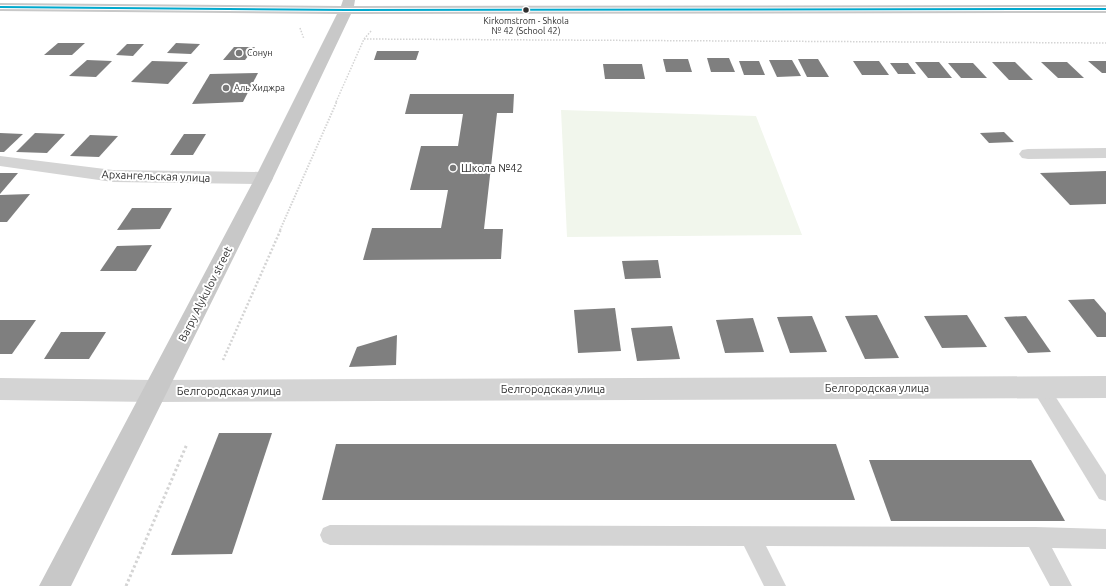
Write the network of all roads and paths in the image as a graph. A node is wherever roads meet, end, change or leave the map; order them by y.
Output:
1 (348, 5) edge
2 (0, 7) edge
3 (1106, 9) edge
4 (376, 26) dead end
5 (364, 39) junction
6 (1106, 43) edge
7 (1106, 153) edge
8 (1028, 154) dead end
9 (0, 161) edge
10 (264, 178) junction
11 (223, 360) dead end
12 (1040, 387) junction
13 (1106, 387) edge
14 (0, 389) edge
15 (154, 391) junction
16 (187, 444) dead end
17 (1106, 492) edge
18 (330, 535) dead end
19 (750, 537) junction
20 (1035, 537) junction
21 (1106, 539) edge
22 (55, 586) edge
23 (126, 586) edge
24 (775, 586) edge
25 (1061, 586) edge

1 - 2 main road
1 - 3 main road
1 - 10 main road, Barpy Alykulov street
4 - 5 path
5 - 6 path
5 - 11 path
7 - 8 street
9 - 10 street, Архангельская улица
10 - 15 main road, Barpy Alykulov street
12 - 13 street, Белгородская улица
12 - 15 street, Белгородская улица
12 - 17 lane
14 - 15 street, Белгородская улица
15 - 22 main road, Barpy Alykulov street
16 - 23 path
18 - 19 lane
19 - 20 lane
19 - 24 lane
20 - 21 lane
20 - 25 lane

